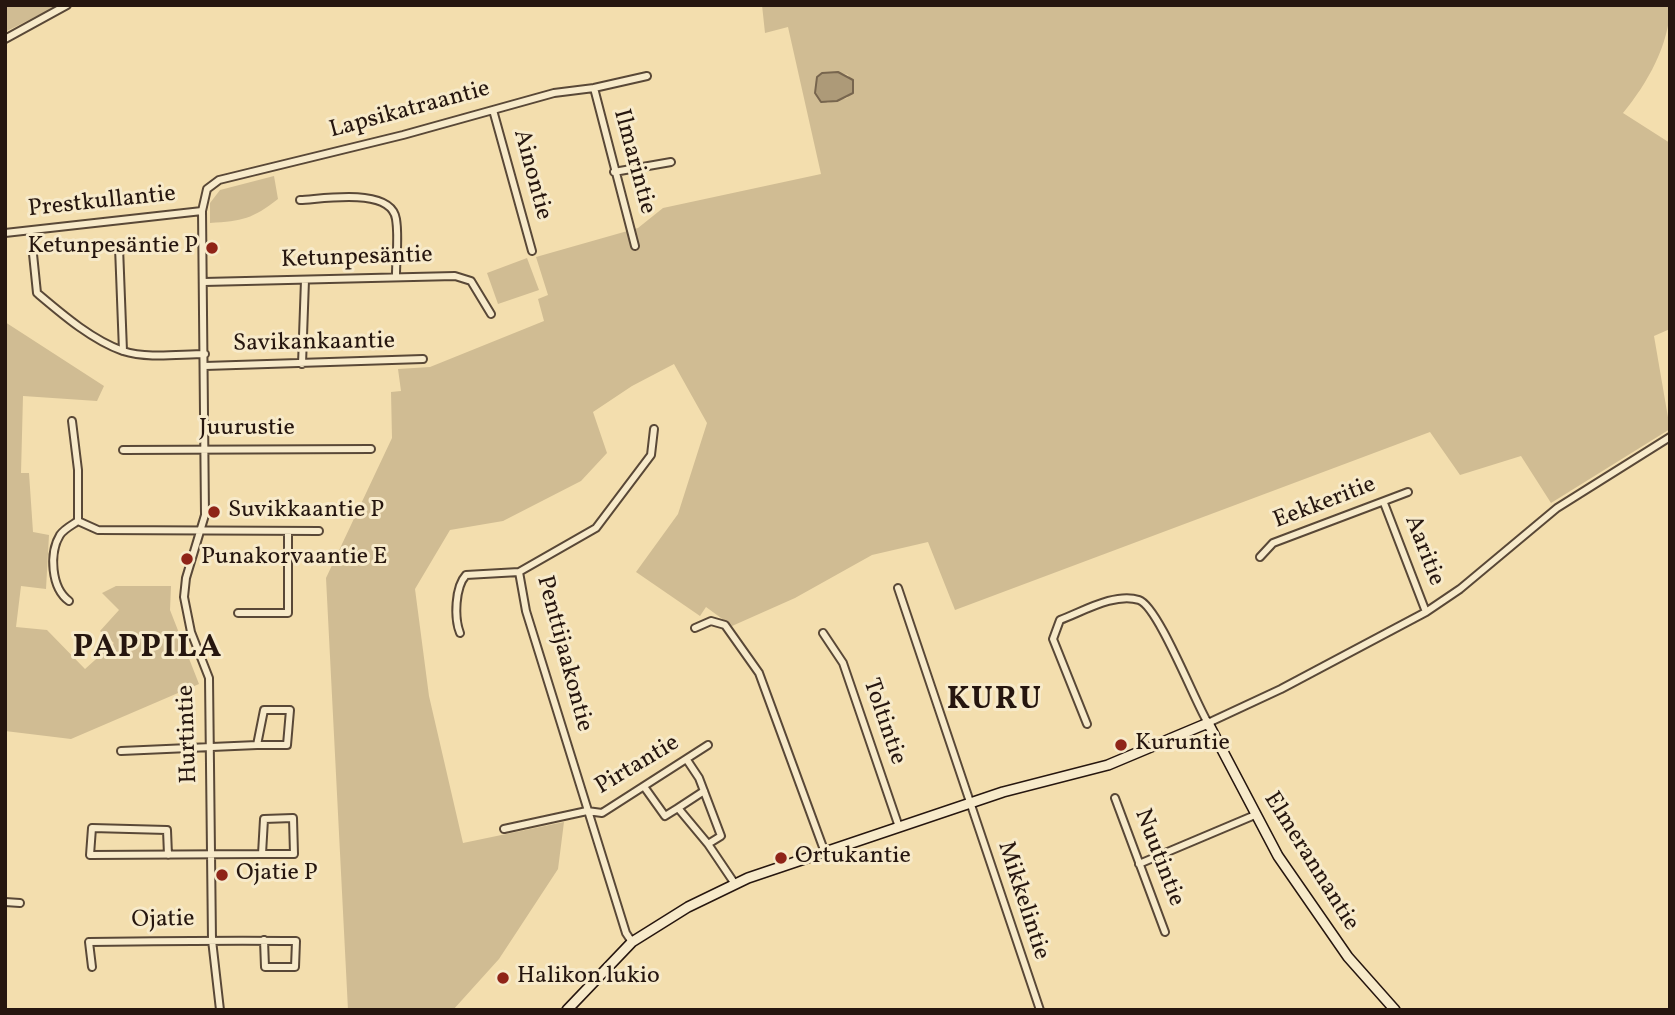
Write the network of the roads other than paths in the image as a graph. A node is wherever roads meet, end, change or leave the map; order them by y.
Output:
1 (66, 5) edge
2 (5, 39) edge
3 (646, 76) dead end
4 (594, 88) junction
5 (493, 110) junction
6 (671, 162) dead end
7 (614, 172) junction
8 (300, 200) dead end
9 (202, 211) junction
10 (5, 233) edge
11 (635, 246) dead end
12 (118, 247) dead end
13 (532, 251) dead end
14 (33, 254) dead end
15 (396, 275) junction
16 (305, 280) junction
17 (204, 282) junction
18 (491, 314) dead end
19 (123, 351) junction
20 (205, 354) junction
21 (423, 359) dead end
22 (302, 364) junction
23 (205, 366) junction
24 (72, 421) dead end
25 (654, 429) dead end
26 (1670, 437) edge
27 (206, 449) junction
28 (371, 449) dead end
29 (123, 450) dead end
30 (1408, 492) dead end
31 (1384, 503) junction
32 (78, 521) junction
33 (202, 531) junction
34 (288, 531) junction
35 (319, 531) dead end
36 (1260, 557) dead end
37 (519, 572) junction
38 (898, 588) dead end
39 (69, 601) dead end
40 (1426, 612) junction
41 (239, 613) dead end
42 (695, 628) dead end
43 (460, 633) dead end
44 (823, 633) dead end
45 (1208, 723) junction
46 (1087, 724) dead end
47 (257, 745) junction
48 (708, 746) dead end
49 (210, 747) junction
50 (121, 751) dead end
51 (687, 760) junction
52 (645, 788) junction
53 (704, 790) junction
54 (1115, 798) dead end
55 (970, 803) junction
56 (678, 807) junction
57 (587, 810) junction
58 (1255, 814) junction
59 (899, 827) junction
60 (504, 829) dead end
61 (708, 844) junction
62 (824, 850) junction
63 (262, 854) junction
64 (168, 855) junction
65 (211, 855) junction
66 (1139, 864) junction
67 (735, 884) junction
68 (5, 902) edge
69 (20, 903) dead end
70 (1165, 932) dead end
71 (212, 940) junction
72 (264, 940) junction
73 (632, 942) junction
74 (92, 967) dead end
75 (220, 1010) edge
76 (567, 1010) edge
77 (1040, 1010) edge
78 (1395, 1010) edge

1 - 2 street
3 - 4 street, Lapsikatraantie
4 - 5 street, Lapsikatraantie
4 - 7 street, Ilmarintie
5 - 9 street, Lapsikatraantie
5 - 13 street, Ainontie
6 - 7 street
7 - 11 street, Ilmarintie
8 - 15 street
9 - 10 street, Prestkullantie
9 - 17 street, Hurtintie
12 - 19 street
14 - 19 street
15 - 16 street, Ketunpesäntie
15 - 18 street, Ketunpesäntie
16 - 17 street, Ketunpesäntie
16 - 22 street
17 - 20 street, Hurtintie
19 - 20 street
20 - 23 street, Hurtintie
21 - 22 street, Savikankaantie
22 - 23 street, Savikankaantie
23 - 27 street, Hurtintie
24 - 32 street
25 - 37 street, Penttijaakontie
26 - 40 street
27 - 28 street, Juurustie
27 - 29 street, Juurustie
27 - 33 street, Hurtintie
30 - 31 street, Eekkeritie
31 - 36 street, Eekkeritie
31 - 40 street, Aaritie
32 - 33 street
32 - 39 street
33 - 34 street
33 - 49 street, Hurtintie
34 - 35 street
34 - 41 street
37 - 43 street
37 - 57 street, Penttijaakontie
38 - 55 street, Mikkelintie
40 - 45 street
42 - 62 street
44 - 59 street, Toltintie
45 - 46 street
45 - 55 street
45 - 58 street, Elmerannantie
47 - 47 street
47 - 49 street
48 - 51 street, Pirtantie
49 - 50 street
49 - 65 street, Hurtintie
51 - 52 street, Pirtantie
51 - 53 street
52 - 56 street
52 - 57 street, Pirtantie
53 - 56 street
53 - 61 street
54 - 66 street, Nuutintie
55 - 59 street
55 - 77 street, Mikkelintie
56 - 61 street
57 - 60 street, Pirtantie
57 - 73 street, Penttijaakontie
58 - 66 street
58 - 78 street, Elmerannantie
59 - 62 street
61 - 67 street
62 - 67 street
63 - 63 street
63 - 65 street
64 - 64 street
64 - 65 street
65 - 71 street, Hurtintie
66 - 70 street, Nuutintie
67 - 73 street
68 - 69 street
71 - 72 street, Ojatie
71 - 74 street, Ojatie
71 - 75 street, Hurtintie
72 - 72 street, Ojatie
73 - 76 street

